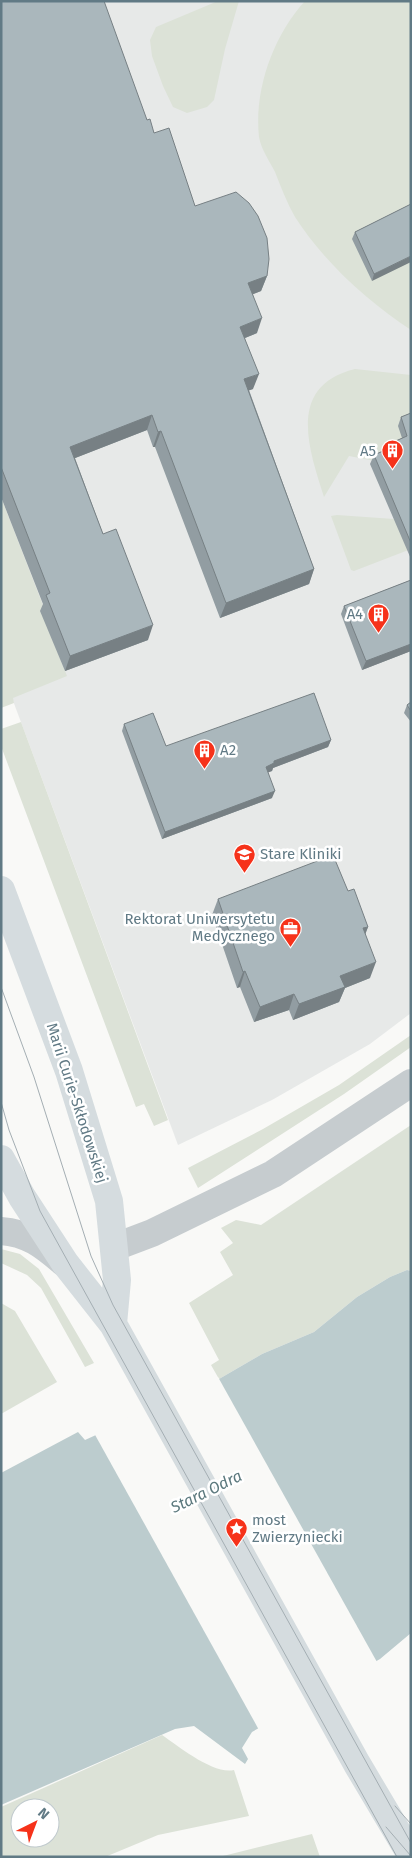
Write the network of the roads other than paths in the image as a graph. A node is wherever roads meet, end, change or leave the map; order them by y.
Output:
1 (1, 890) edge
2 (411, 1082) edge
3 (1, 1159) edge
4 (1, 1232) edge
5 (115, 1247) junction
6 (65, 1263) junction
7 (119, 1334) junction
8 (409, 1848) edge

1 - 5 main road, Marii Curie-Skłodowskiej
2 - 5 street
3 - 6 main road
4 - 6 street
5 - 7 main road, Marii Curie-Skłodowskiej
6 - 7 main road
7 - 8 main road

